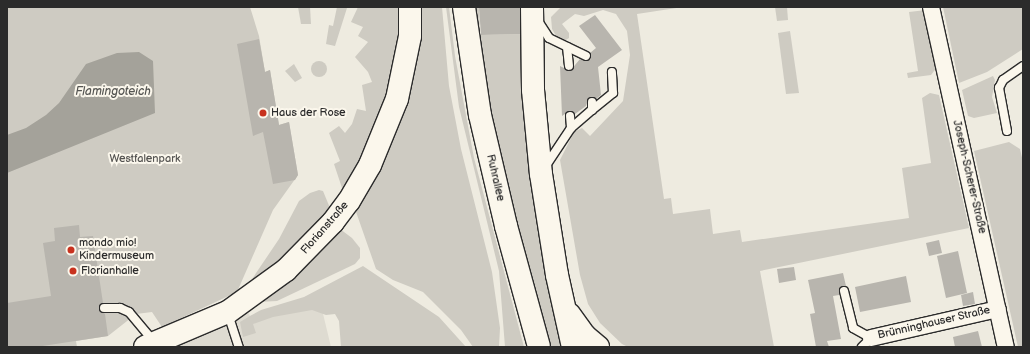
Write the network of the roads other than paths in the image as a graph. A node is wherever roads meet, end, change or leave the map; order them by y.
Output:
1 (410, 7) edge
2 (464, 7) edge
3 (931, 7) edge
4 (532, 10) edge
5 (567, 47) junction
6 (586, 56) dead end
7 (569, 66) dead end
8 (1023, 66) edge
9 (612, 72) dead end
10 (570, 116) dead end
11 (571, 128) junction
12 (1007, 131) dead end
13 (541, 174) junction
14 (844, 291) dead end
15 (563, 303) junction
16 (104, 308) dead end
17 (998, 309) junction
18 (228, 312) junction
19 (867, 342) edge
20 (150, 345) edge
21 (239, 347) edge
22 (539, 347) edge
23 (573, 347) edge
24 (598, 347) edge
25 (1006, 347) edge

1 - 18 main road, Florianstraße
2 - 22 main road, Ruhrallee
3 - 17 street, Joseph-Scherer-Straße
4 - 5 lane
4 - 13 main road
5 - 6 lane
5 - 7 lane
8 - 12 lane
9 - 11 lane
10 - 11 lane
11 - 13 lane
13 - 15 main road
14 - 19 lane
15 - 23 main road
15 - 24 main road
16 - 20 lane
17 - 19 street, Brünninghauser Straße
17 - 25 street, Joseph-Scherer-Straße
18 - 20 main road, Florianstraße
18 - 21 lane

